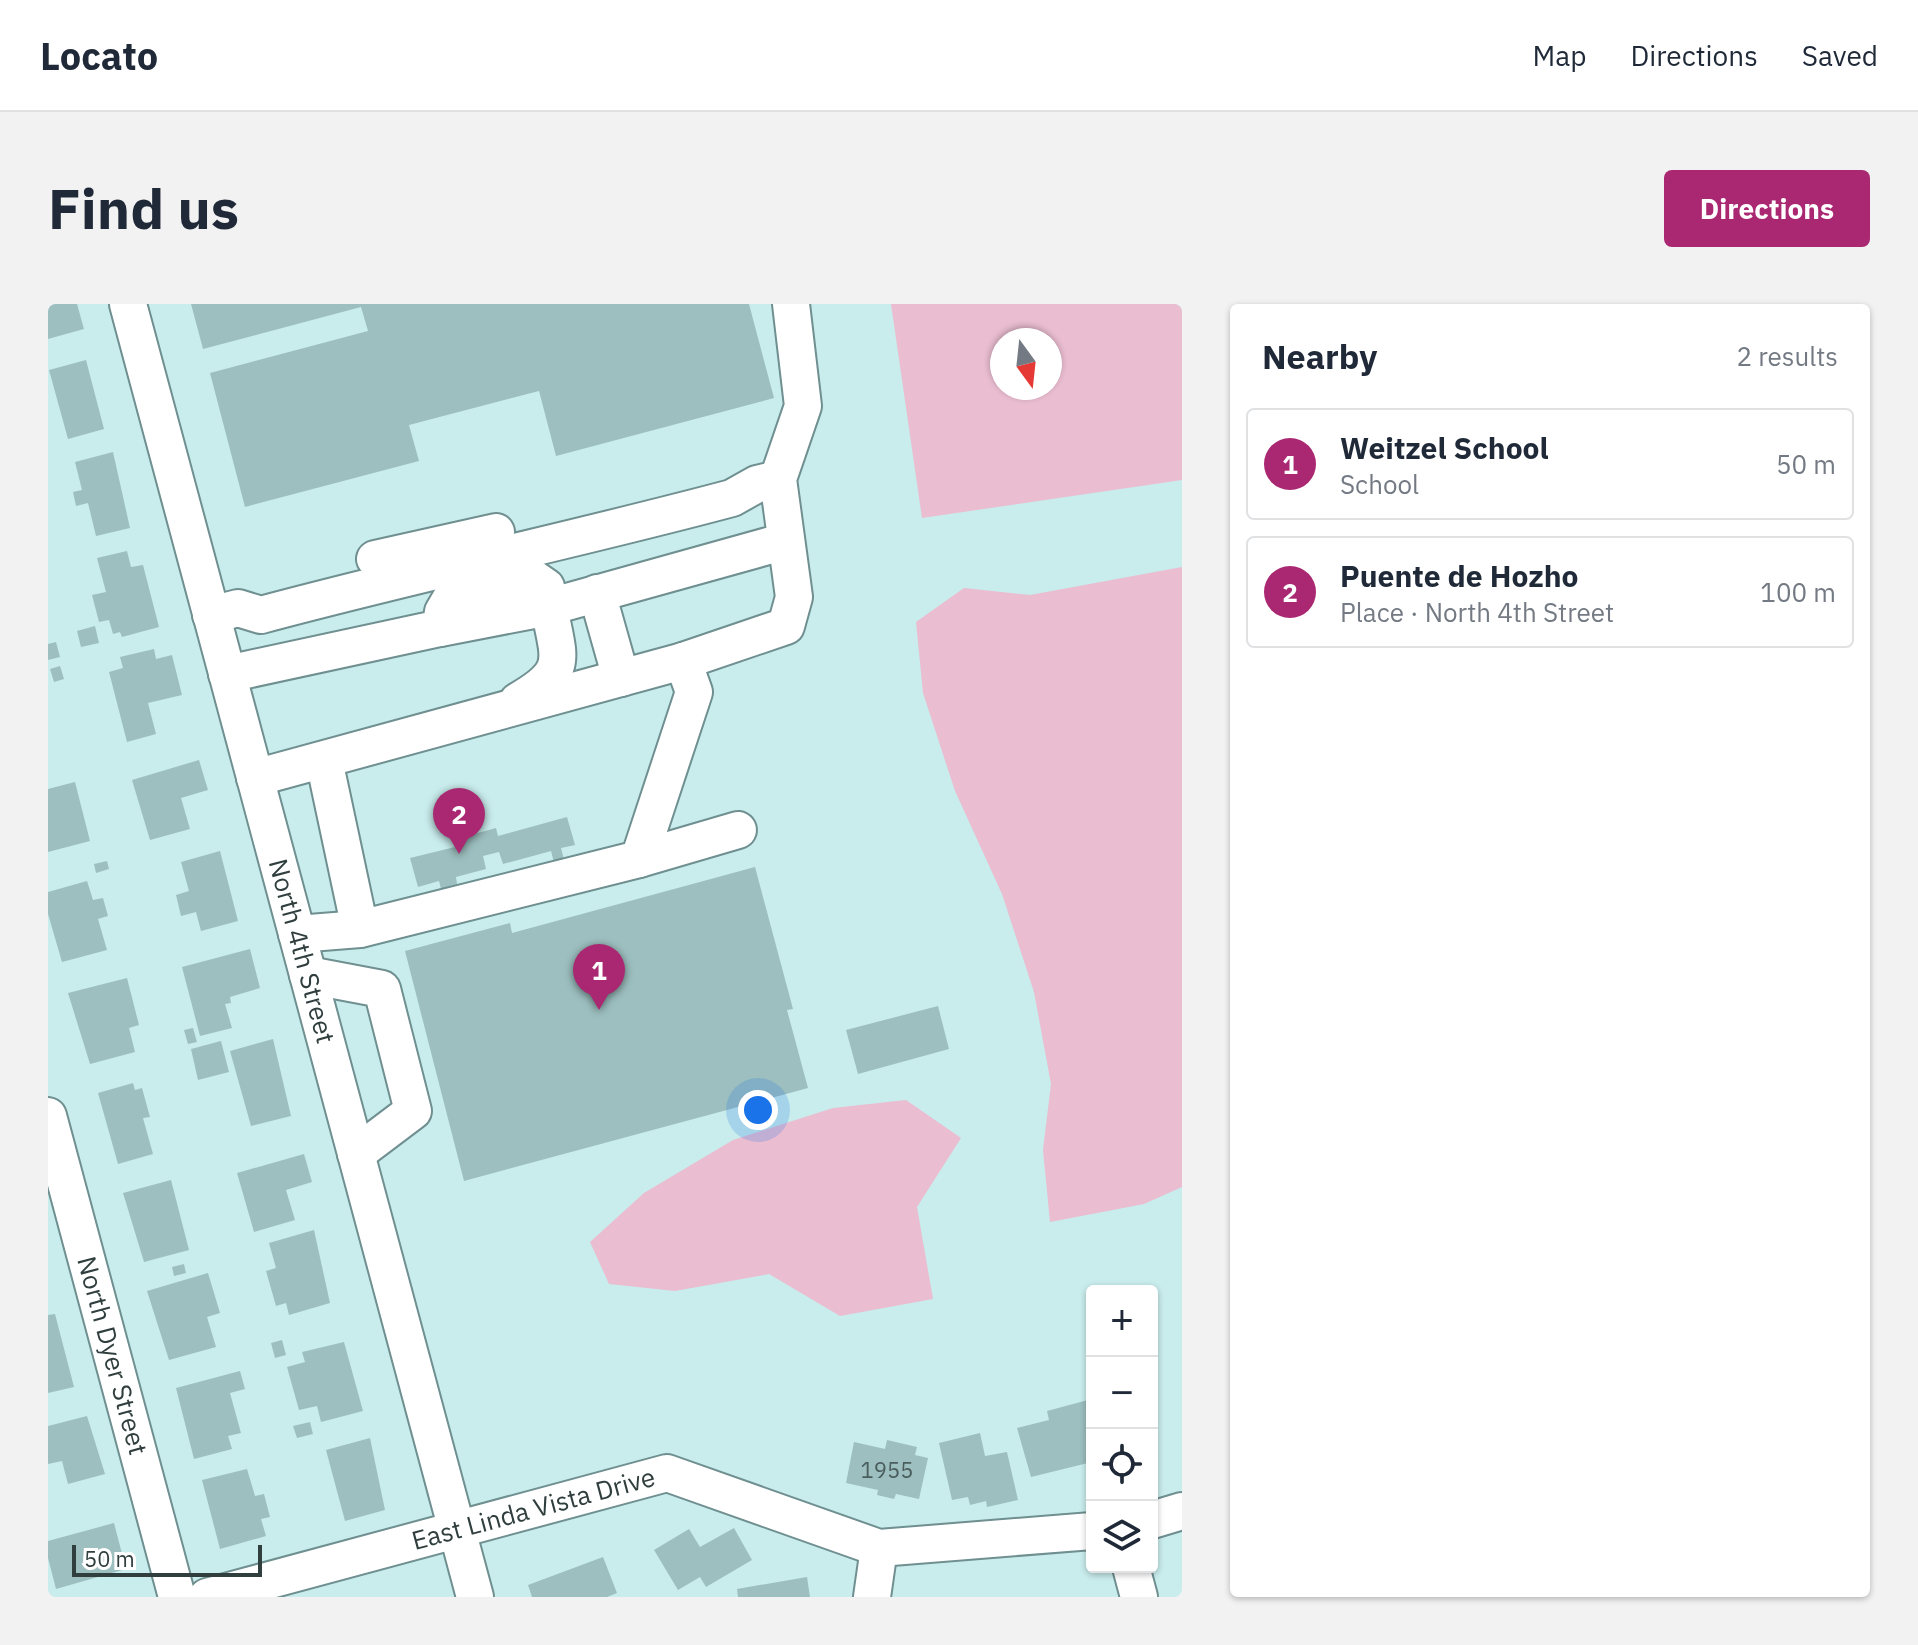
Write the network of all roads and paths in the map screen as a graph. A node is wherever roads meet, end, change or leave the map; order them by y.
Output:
1 (128, 304) edge
2 (791, 304) edge
3 (768, 482) junction
4 (786, 541) junction
5 (597, 593) junction
6 (549, 607) junction
7 (225, 612) junction
8 (683, 661) junction
9 (227, 674) junction
10 (621, 678) junction
11 (499, 711) junction
12 (324, 760) junction
13 (255, 778) junction
14 (738, 830) dead end
15 (639, 859) junction
16 (360, 929) junction
17 (297, 934) junction
18 (308, 975) junction
19 (48, 1116) edge
20 (356, 1154) junction
21 (1182, 1511) edge
22 (1158, 1518) edge
23 (457, 1529) junction
24 (1086, 1531) edge
25 (879, 1548) junction
26 (1133, 1573) edge
27 (177, 1597) edge
28 (207, 1597) edge
29 (475, 1597) edge
30 (872, 1597) edge
31 (1139, 1597) edge

1 - 7 street, North 4th Street
2 - 3 street
3 - 4 street
3 - 7 street
4 - 5 street
4 - 8 street
5 - 6 street
5 - 10 street
6 - 9 street
6 - 11 street
7 - 9 street, North 4th Street
8 - 10 street
8 - 15 street
9 - 13 street, North 4th Street
10 - 11 street
11 - 12 street
12 - 13 street
12 - 16 street
13 - 17 street, North 4th Street
14 - 15 street
15 - 16 street
16 - 17 street
17 - 18 street, North 4th Street
18 - 20 street, North 4th Street
18 - 20 street
19 - 27 street, North Dyer Street
20 - 23 street, North 4th Street
21 - 22 street
23 - 25 street, East Linda Vista Drive
23 - 28 street, East Linda Vista Drive
23 - 29 street, North 4th Street
24 - 25 street, East Linda Vista Drive
25 - 30 street
26 - 31 street

